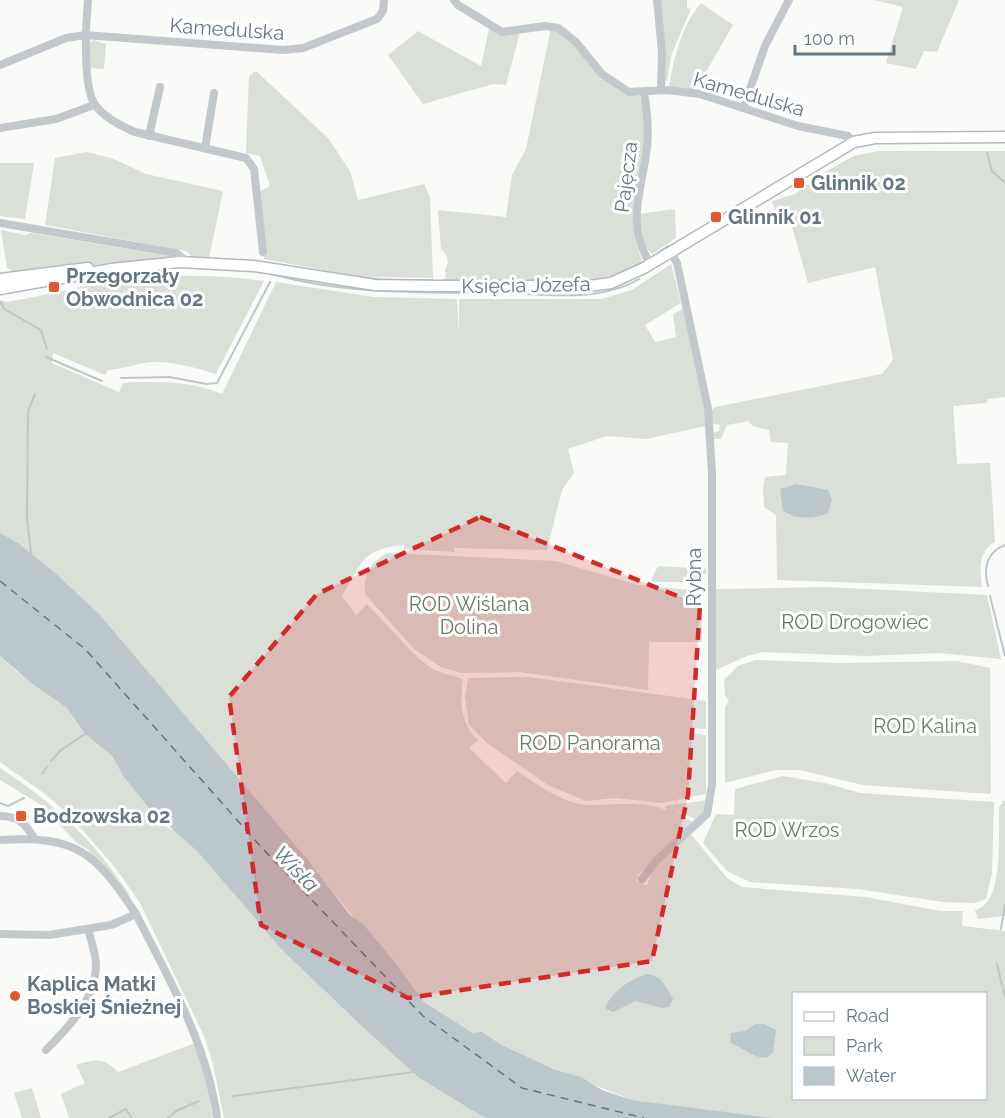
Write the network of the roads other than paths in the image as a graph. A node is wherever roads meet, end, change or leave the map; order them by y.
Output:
1 (88, 0) edge
2 (384, 0) edge
3 (454, 0) edge
4 (657, 0) edge
5 (789, 0) edge
6 (85, 35) junction
7 (0, 65) edge
8 (160, 87) dead end
9 (661, 90) junction
10 (644, 92) junction
11 (214, 93) dead end
12 (94, 105) junction
13 (744, 106) junction
14 (0, 128) edge
15 (149, 136) junction
16 (1005, 137) edge
17 (855, 142) junction
18 (205, 148) junction
19 (0, 223) edge
20 (670, 251) junction
21 (263, 252) dead end
22 (189, 263) junction
23 (650, 264) junction
24 (1, 281) edge
25 (0, 816) edge
26 (34, 838) junction
27 (0, 840) edge
28 (642, 879) dead end
29 (136, 914) junction
30 (88, 929) junction
31 (0, 934) edge
32 (46, 1050) dead end
33 (217, 1118) edge

1 - 6 street
2 - 6 street, Kamedulska
3 - 10 street, Kamedulska
4 - 9 street
5 - 13 street
6 - 7 street, Kamedulska
6 - 12 street
8 - 15 street
9 - 10 street, Kamedulska
9 - 13 street, Kamedulska
10 - 23 street, Pajęcza
11 - 18 street
12 - 14 street
12 - 15 street
13 - 17 street, Kamedulska
15 - 18 street
16 - 17 main road, Księcia Józefa
17 - 20 main road, Księcia Józefa
18 - 21 street
19 - 22 street, Księcia Józefa
20 - 23 main road, Księcia Józefa
20 - 28 street, Rybna
22 - 23 main road, Księcia Józefa
22 - 24 main road, Księcia Józefa
25 - 26 street
26 - 27 street
26 - 29 street
29 - 30 street
29 - 33 street
30 - 31 street
30 - 32 street

